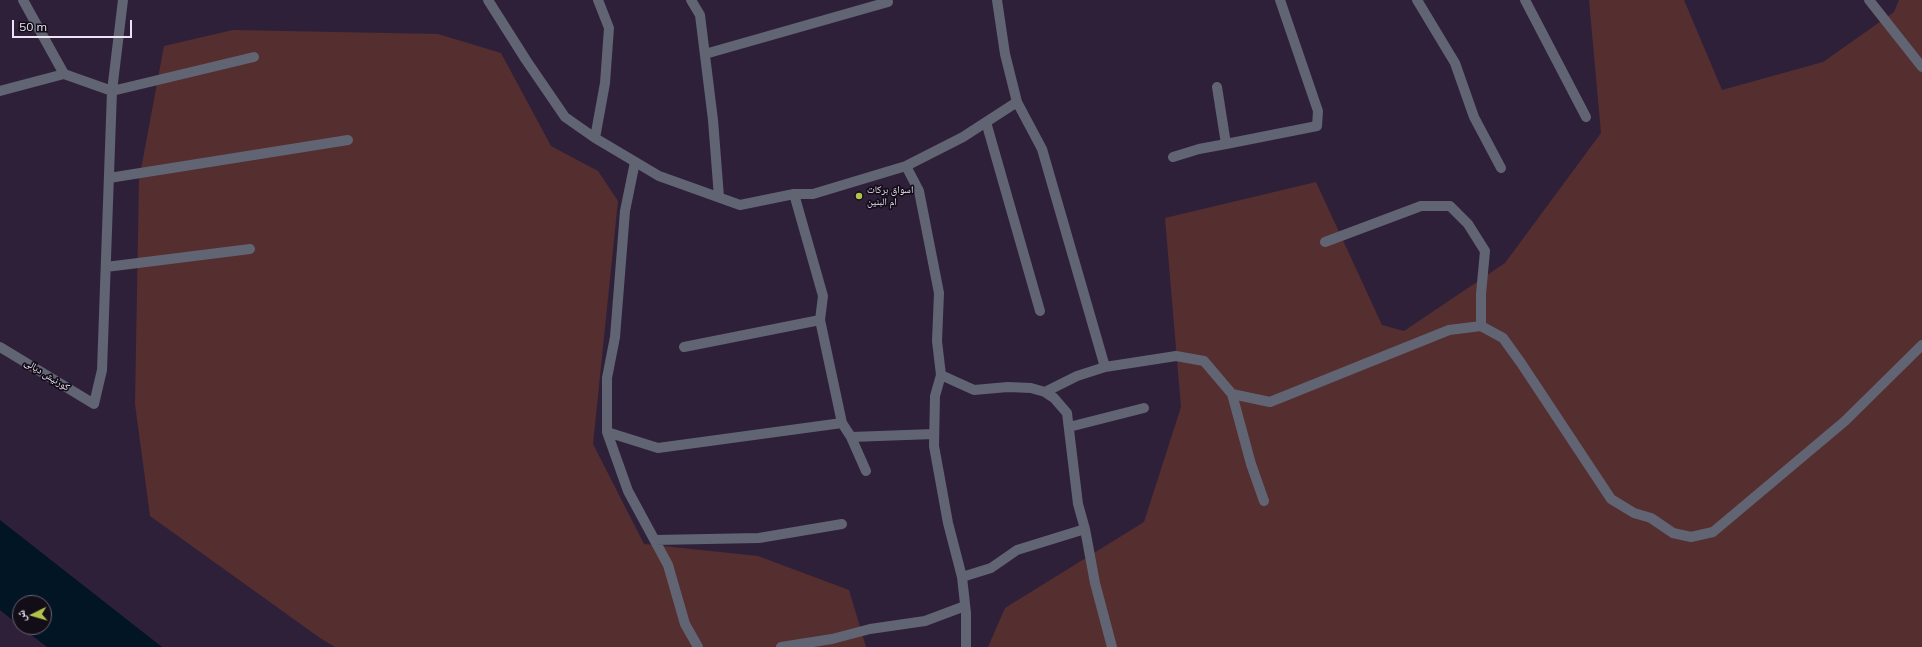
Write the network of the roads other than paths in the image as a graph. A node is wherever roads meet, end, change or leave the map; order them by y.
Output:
1 (23, 0) edge
2 (123, 0) edge
3 (488, 0) edge
4 (598, 0) edge
5 (691, 0) edge
6 (997, 0) edge
7 (1280, 0) edge
8 (1417, 0) edge
9 (1525, 0) edge
10 (1869, 0) edge
11 (888, 2) dead end
12 (705, 54) junction
13 (254, 58) dead end
14 (1922, 67) edge
15 (64, 74) junction
16 (1217, 87) dead end
17 (0, 91) edge
18 (112, 91) junction
19 (1017, 102) junction
20 (1586, 117) dead end
21 (986, 122) junction
22 (595, 138) junction
23 (348, 140) dead end
24 (1226, 144) junction
25 (1173, 157) dead end
26 (635, 162) junction
27 (906, 166) junction
28 (1501, 168) dead end
29 (109, 178) junction
30 (794, 194) junction
31 (719, 197) junction
32 (1325, 242) dead end
33 (250, 249) dead end
34 (106, 267) junction
35 (1040, 311) dead end
36 (820, 320) junction
37 (1480, 326) junction
38 (1922, 345) edge
39 (0, 346) edge
40 (684, 347) dead end
41 (1105, 367) junction
42 (941, 375) junction
43 (1045, 392) junction
44 (1232, 394) junction
45 (1144, 408) dead end
46 (842, 423) junction
47 (1069, 427) junction
48 (607, 432) junction
49 (934, 434) junction
50 (851, 437) junction
51 (866, 471) dead end
52 (1264, 501) dead end
53 (842, 524) dead end
54 (1085, 529) junction
55 (655, 540) junction
56 (962, 577) junction
57 (965, 606) junction
58 (698, 647) edge
59 (781, 647) edge
60 (966, 647) edge
61 (1112, 647) edge

1 - 15 street
2 - 18 street
3 - 22 street
4 - 22 street
5 - 12 street
6 - 19 street
7 - 24 street
8 - 28 street
9 - 20 street
10 - 14 street
11 - 12 street
12 - 31 street
13 - 18 street
15 - 17 street
15 - 18 street
16 - 24 street
18 - 29 street
19 - 21 street
19 - 41 street
21 - 27 street
21 - 35 street
22 - 26 street
23 - 29 street
24 - 25 street
26 - 31 street
26 - 48 street
27 - 30 street
27 - 42 street
29 - 34 street
30 - 31 street
30 - 36 street
32 - 37 street
33 - 34 street
34 - 39 street, كورنيش ديالى
36 - 40 street
36 - 46 street
37 - 38 street
37 - 44 street
41 - 43 street
41 - 44 street
42 - 43 street
42 - 49 street
43 - 47 street
44 - 52 street
45 - 47 street
46 - 48 street
46 - 50 street
47 - 54 street
48 - 55 street
49 - 50 street
49 - 56 street
50 - 51 street
53 - 55 street
54 - 56 street
54 - 61 street
55 - 58 street
56 - 57 street
57 - 59 street
57 - 60 street

